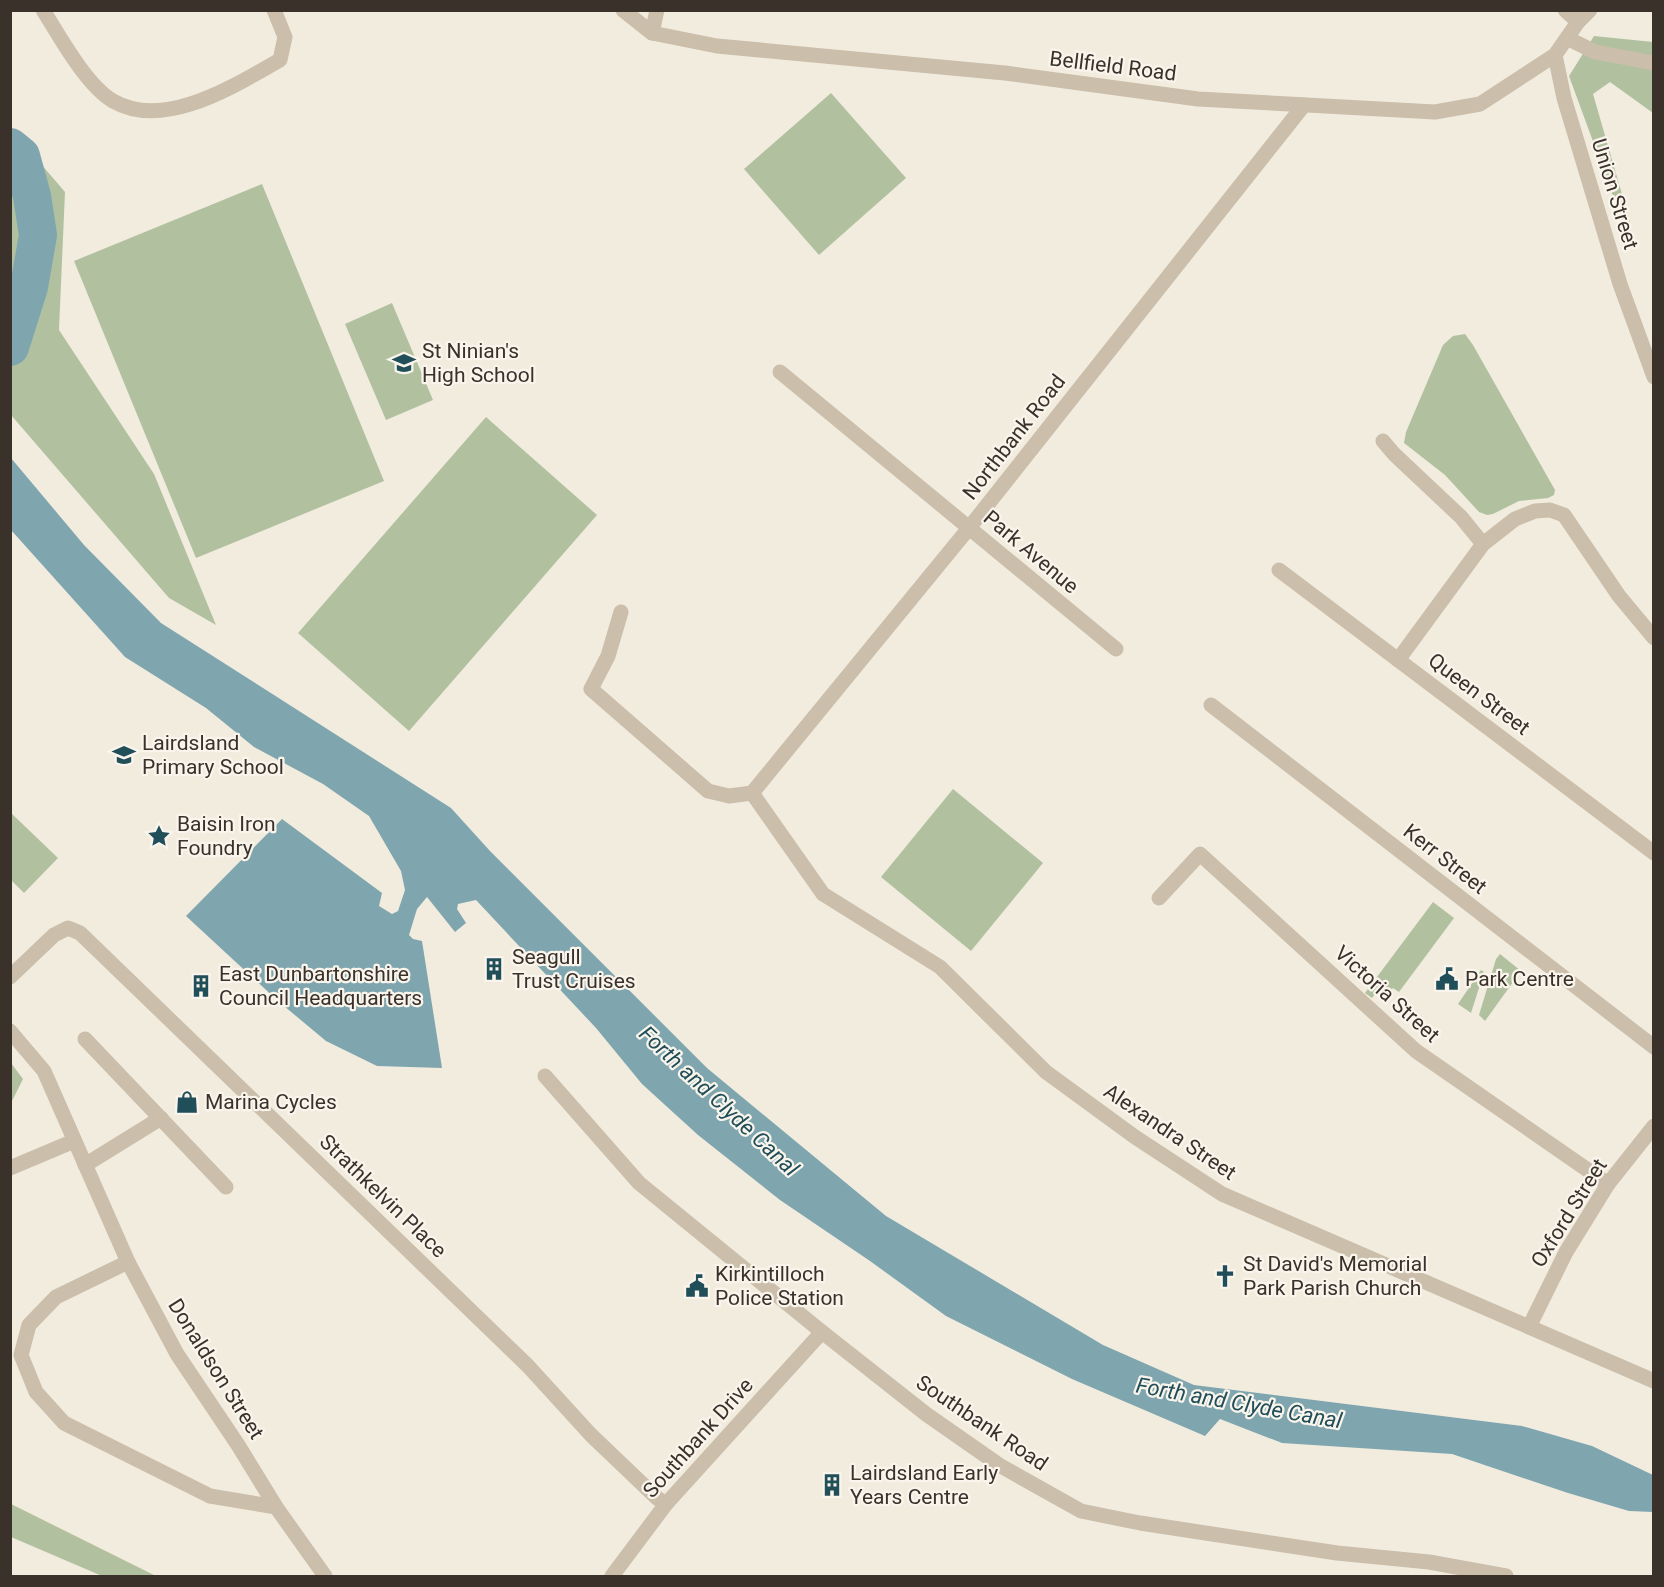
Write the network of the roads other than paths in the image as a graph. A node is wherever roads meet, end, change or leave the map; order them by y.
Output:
1 (43, 10) edge
2 (274, 10) edge
3 (623, 10) edge
4 (657, 10) edge
5 (1565, 10) edge
6 (1590, 10) edge
7 (1578, 22) junction
8 (652, 33) junction
9 (1567, 38) junction
10 (1555, 55) junction
11 (1653, 63) edge
12 (1304, 105) junction
13 (780, 372) dead end
14 (1653, 377) edge
15 (1383, 441) dead end
16 (969, 528) junction
17 (1483, 544) junction
18 (1279, 570) dead end
19 (621, 612) dead end
20 (1653, 638) edge
21 (1116, 649) dead end
22 (1398, 660) junction
23 (1211, 705) dead end
24 (752, 793) junction
25 (1653, 853) edge
26 (1159, 898) dead end
27 (10, 977) edge
28 (10, 1031) edge
29 (85, 1039) dead end
30 (1653, 1047) edge
31 (545, 1076) dead end
32 (161, 1118) junction
33 (1653, 1126) edge
34 (74, 1142) junction
35 (85, 1165) junction
36 (10, 1168) edge
37 (1608, 1184) junction
38 (226, 1187) dead end
39 (128, 1262) junction
40 (1529, 1328) junction
41 (822, 1332) junction
42 (1653, 1381) edge
43 (666, 1504) junction
44 (276, 1507) junction
45 (325, 1576) edge
46 (612, 1576) edge
47 (1506, 1576) edge

1 - 2 street
3 - 8 street
4 - 8 street
5 - 7 street
6 - 7 street
7 - 9 street
8 - 12 street, Bellfield Road
9 - 10 street
9 - 11 street
10 - 12 street, Bellfield Road
10 - 14 street, Union Street
12 - 16 street, Northbank Road
13 - 16 street, Park Avenue
15 - 17 street
16 - 21 street, Park Avenue
16 - 24 street, Northbank Road
17 - 20 street
17 - 22 street
18 - 22 street, Queen Street
19 - 24 street
22 - 25 street, Queen Street
23 - 30 street, Kerr Street
24 - 40 street, Alexandra Street
26 - 37 street, Victoria Street
27 - 43 street, Strathkelvin Place
28 - 34 street, Donaldson Street
29 - 32 street
31 - 41 street, Southbank Road
32 - 35 street
32 - 38 street
33 - 37 street, Oxford Street
34 - 35 street, Donaldson Street
34 - 36 street
35 - 39 street, Donaldson Street
37 - 40 street, Oxford Street
39 - 44 street, Donaldson Street
39 - 44 street
40 - 42 street, Alexandra Street
41 - 43 street, Southbank Drive
41 - 47 street, Southbank Road
43 - 46 street, Southbank Drive
44 - 45 street, Donaldson Street

